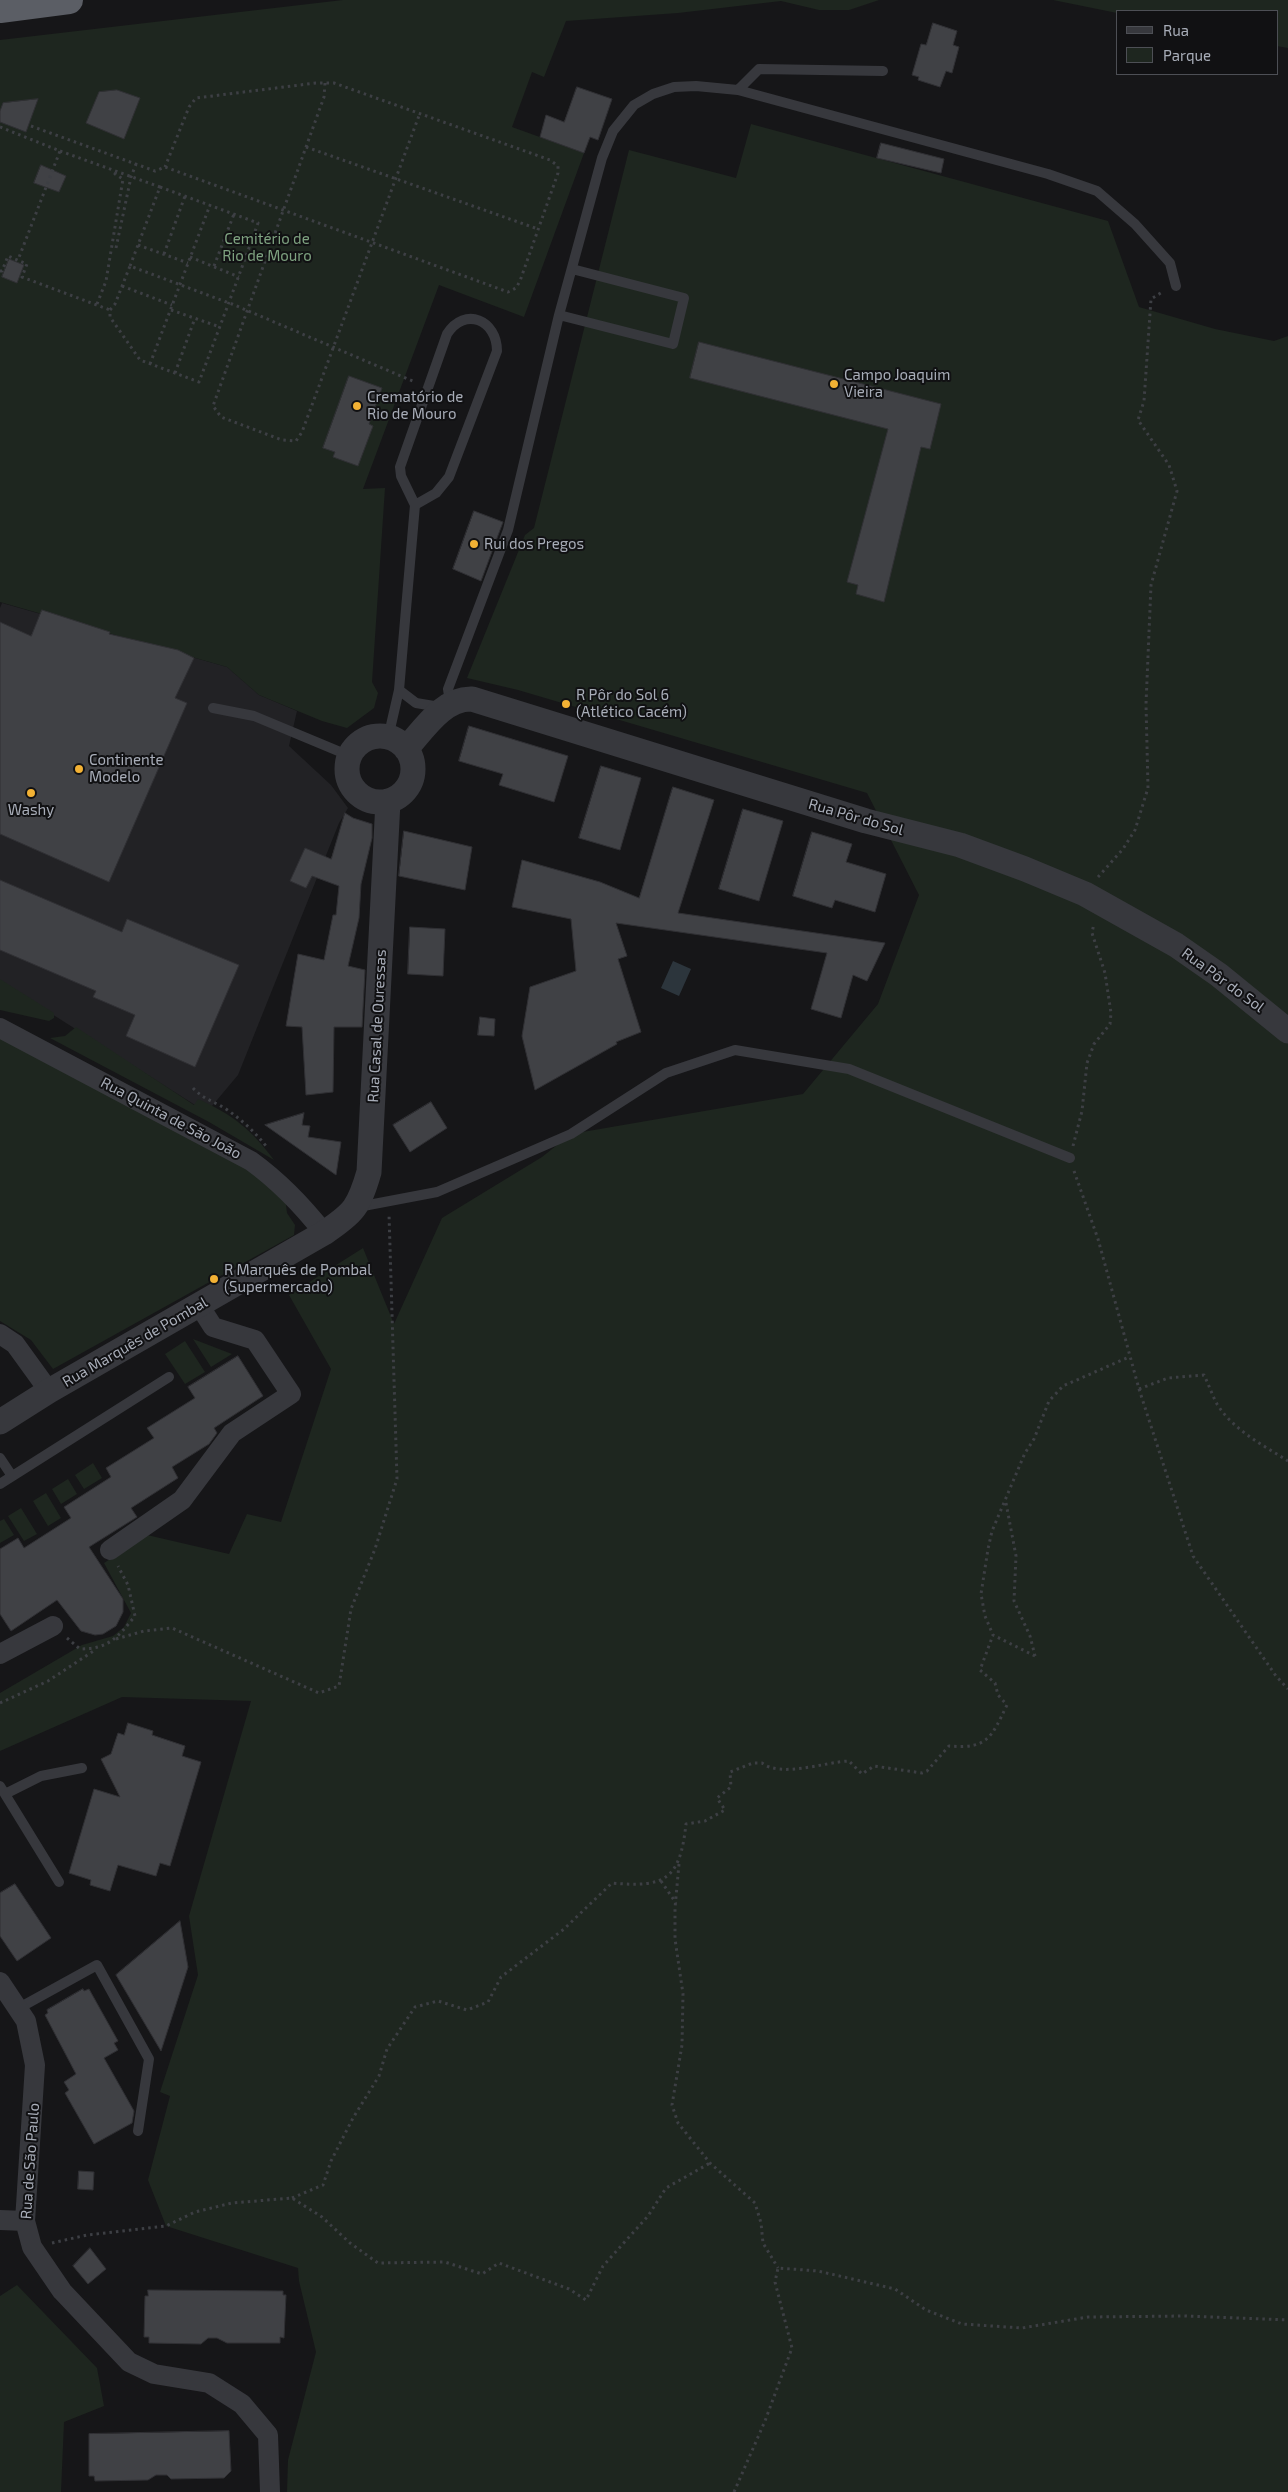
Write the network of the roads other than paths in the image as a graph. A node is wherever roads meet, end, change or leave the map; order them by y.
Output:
1 (69, 0) edge
2 (0, 9) edge
3 (883, 71) dead end
4 (738, 90) junction
5 (572, 269) junction
6 (1176, 286) road end
7 (560, 314) junction
8 (415, 504) junction
9 (399, 690) junction
10 (447, 706) junction
11 (213, 708) dead end
12 (397, 743) junction
13 (350, 756) junction
14 (388, 801) junction
15 (0, 1028) edge
16 (1288, 1031) edge
17 (1070, 1158) road end
18 (357, 1207) junction
19 (324, 1233) junction
20 (200, 1305) junction
21 (0, 1334) edge
22 (169, 1377) dead end
23 (49, 1391) junction
24 (0, 1422) edge
25 (0, 1458) edge
26 (12, 1476) junction
27 (0, 1484) edge
28 (110, 1550) road end
29 (53, 1626) road end
30 (0, 1654) edge
31 (82, 1768) dead end
32 (2, 1790) edge
33 (59, 1882) dead end
34 (0, 1982) edge
35 (20, 2008) junction
36 (138, 2130) dead end
37 (0, 2220) edge
38 (25, 2221) junction
39 (270, 2492) edge

1 - 2 highway
3 - 4 lane
4 - 5 lane
4 - 6 lane
5 - 7 lane
5 - 7 lane
7 - 10 lane
8 - 8 lane
8 - 9 lane
9 - 10 lane
9 - 12 lane
10 - 12 street
10 - 16 street, Rua Pôr do Sol
11 - 13 lane
12 - 13 street
12 - 14 street
13 - 14 street
14 - 18 street, Rua Casal de Ouressas
15 - 19 street, Rua Quinta de São João
17 - 18 lane
18 - 19 street, Rua Casal de Ouressas
19 - 20 street, Rua Marquês de Pombal
20 - 23 street, Rua Marquês de Pombal
20 - 28 street
21 - 23 street
22 - 26 lane
23 - 24 street, Rua Marquês de Pombal
25 - 26 lane
26 - 27 lane
29 - 30 street
31 - 32 lane
32 - 33 lane
34 - 35 street, Rua de São Paulo
35 - 36 lane
35 - 38 street, Rua de São Paulo
37 - 38 street
38 - 39 street, Rua de São Paulo

